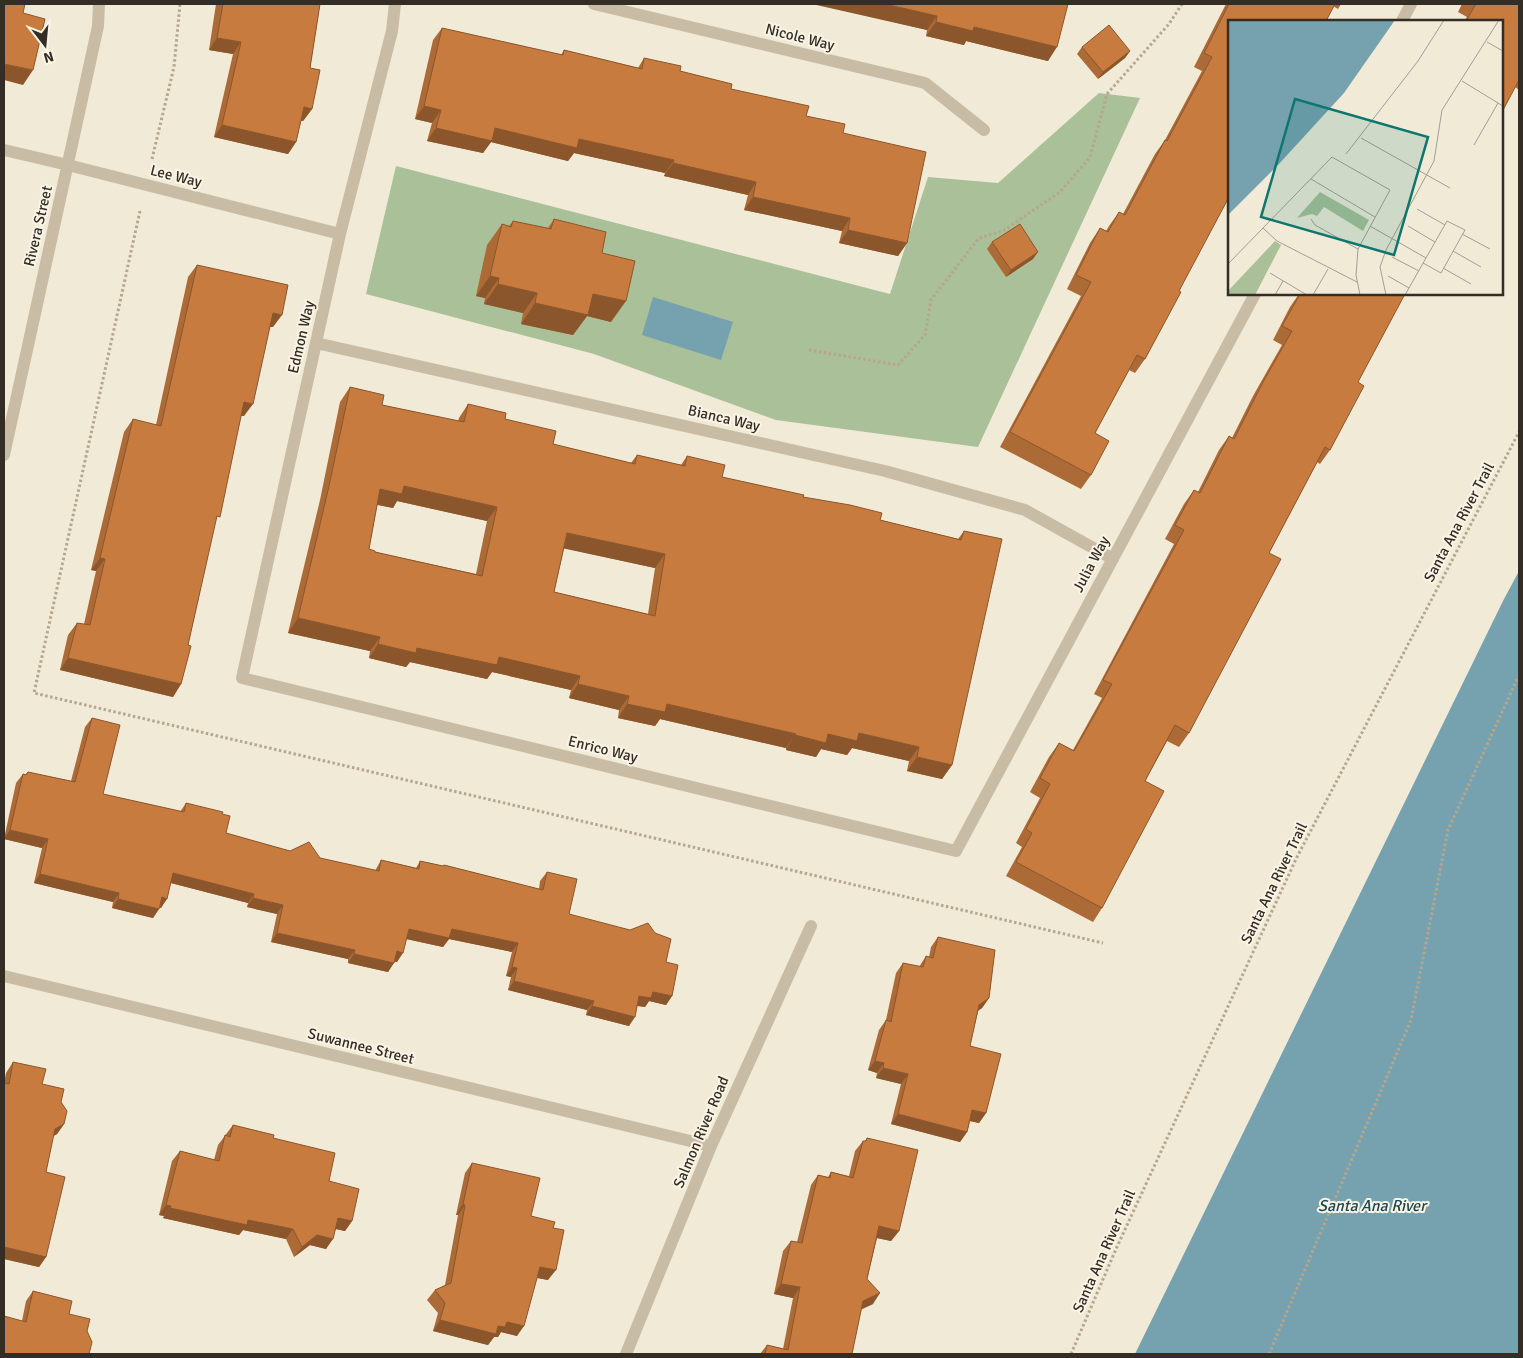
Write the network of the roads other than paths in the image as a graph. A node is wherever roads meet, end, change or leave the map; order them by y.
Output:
1 (99, 4) edge
2 (395, 4) edge
3 (594, 4) edge
4 (1411, 4) edge
5 (1403, 20) edge
6 (984, 130) dead end
7 (4, 150) edge
8 (68, 165) junction
9 (340, 234) junction
10 (1254, 295) edge
11 (316, 343) junction
12 (4, 455) edge
13 (1113, 559) junction
14 (242, 678) joint
15 (956, 851) joint
16 (811, 926) dead end
17 (4, 976) edge
18 (711, 1146) junction
19 (626, 1354) edge

1 - 8 street, Rivera Street
2 - 9 street, Edmon Way
3 - 6 street, Nicole Way
4 - 5 street
7 - 8 street, Lee Way
8 - 9 street, Lee Way
8 - 12 street, Rivera Street
9 - 11 street, Edmon Way
10 - 13 street, Julia Way
11 - 13 street, Bianca Way
11 - 14 street, Edmon Way
13 - 15 street, Julia Way
14 - 15 street, Enrico Way
16 - 18 street, Salmon River Road
17 - 18 street, Suwannee Street
18 - 19 street, Salmon River Road

